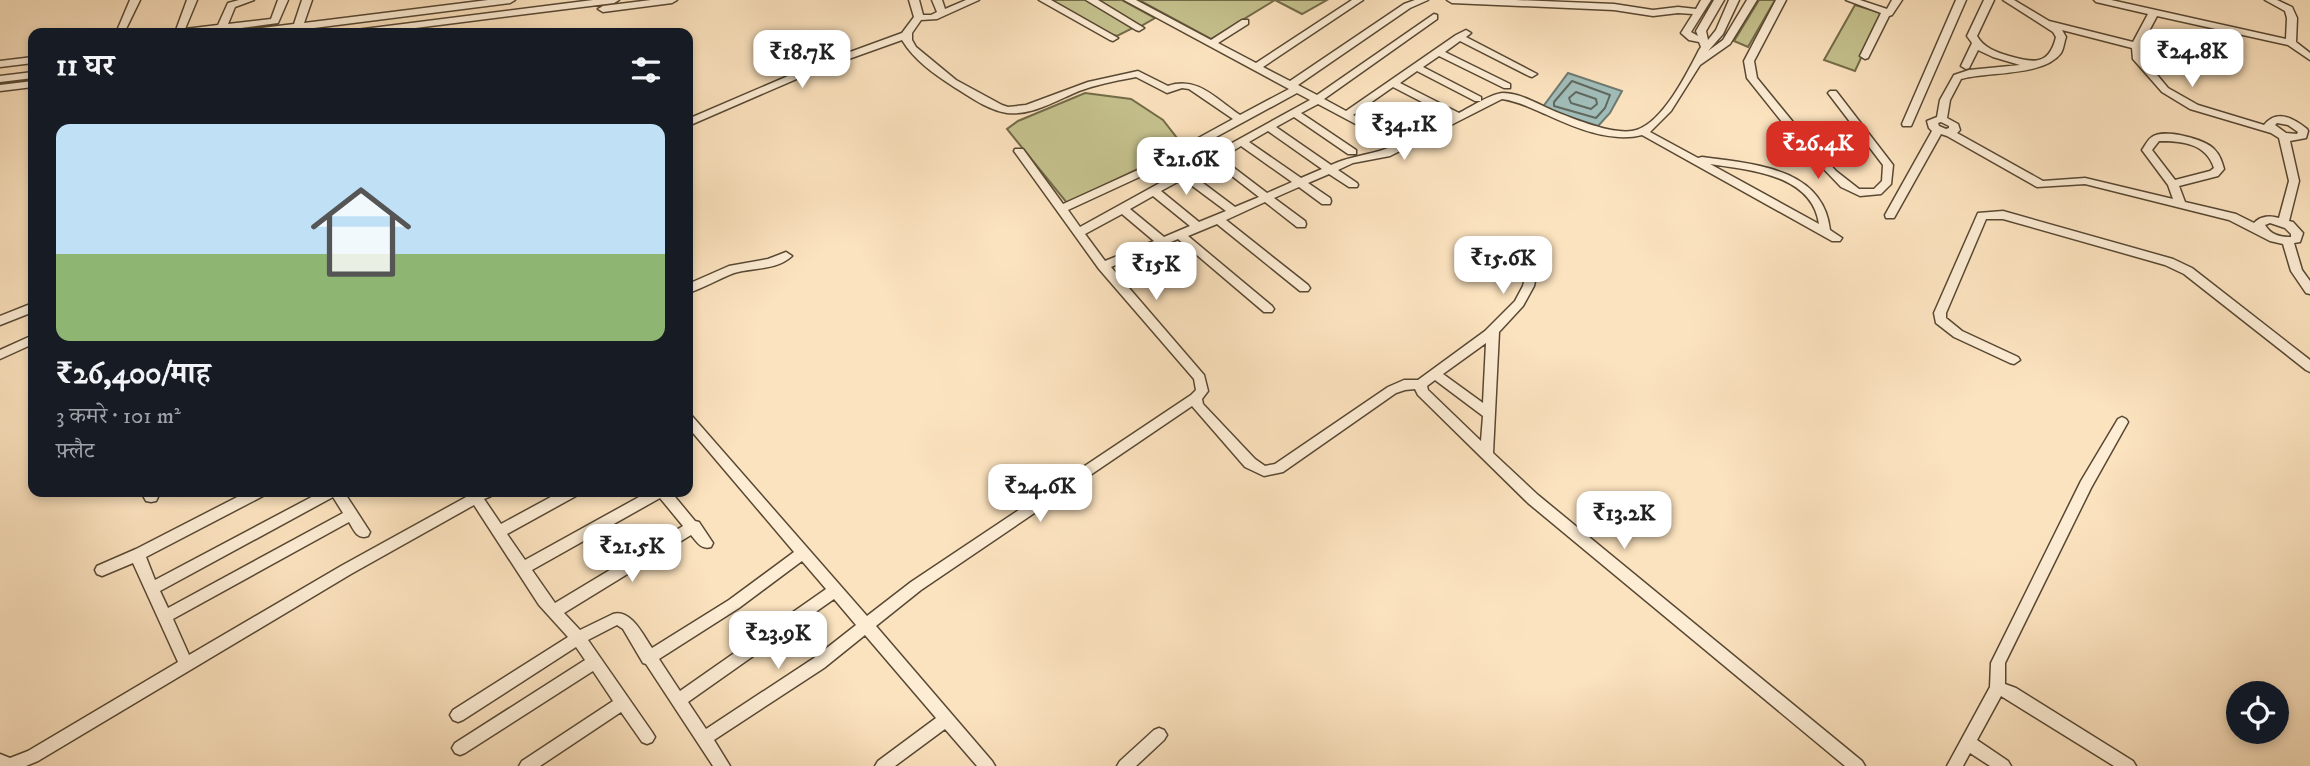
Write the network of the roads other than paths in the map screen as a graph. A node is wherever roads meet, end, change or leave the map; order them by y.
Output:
1 (135, 0) edge
2 (192, 0) edge
3 (249, 0) edge
4 (283, 0) edge
5 (307, 0) edge
6 (510, 0) edge
7 (614, 0) edge
8 (672, 0) edge
9 (914, 0) edge
10 (937, 0) edge
11 (974, 0) edge
12 (1044, 0) edge
13 (1091, 0) edge
14 (1129, 0) edge
15 (1358, 0) edge
16 (1423, 0) edge
17 (1452, 0) edge
18 (1706, 0) edge
19 (1719, 0) edge
20 (1734, 0) edge
21 (1752, 0) edge
22 (1781, 0) edge
23 (1852, 0) edge
24 (1897, 0) edge
25 (1961, 0) edge
26 (1989, 0) edge
27 (2008, 0) edge
28 (2099, 0) edge
29 (2270, 0) edge
30 (1481, 1) edge
31 (1534, 3) edge
32 (446, 4) edge
33 (1697, 12) junction
34 (2154, 12) junction
35 (942, 13) junction
36 (1886, 13) junction
37 (1434, 17) dead end
38 (919, 18) junction
39 (1245, 22) dead end
40 (2049, 24) junction
41 (298, 27) junction
42 (122, 28) edge
43 (181, 28) edge
44 (222, 28) edge
45 (233, 28) edge
46 (289, 28) edge
47 (395, 28) edge
48 (456, 28) edge
49 (1139, 28) dead end
50 (907, 35) junction
51 (1113, 38) dead end
52 (1703, 43) junction
53 (2291, 43) junction
54 (1211, 44) junction
55 (1976, 44) junction
56 (2136, 46) junction
57 (1438, 52) junction
58 (1865, 57) dead end
59 (2310, 57) edge
60 (28, 61) edge
61 (0, 64) edge
62 (1698, 64) junction
63 (1966, 66) dead end
64 (2034, 66) junction
65 (1416, 67) junction
66 (1255, 68) junction
67 (1532, 74) dead end
68 (28, 76) edge
69 (0, 79) edge
70 (1393, 83) junction
71 (28, 85) edge
72 (1507, 86) dead end
73 (0, 88) edge
74 (1293, 88) junction
75 (1833, 93) dead end
76 (1478, 99) dead end
77 (1317, 100) junction
78 (1295, 113) junction
79 (1346, 115) junction
80 (1458, 117) junction
81 (1240, 120) junction
82 (693, 121) edge
83 (1907, 124) dead end
84 (1940, 124) junction
85 (1269, 127) junction
86 (1643, 132) junction
87 (2306, 132) edge
88 (2279, 133) junction
89 (1242, 142) junction
90 (1403, 145) junction
91 (1019, 151) dead end
92 (1352, 152) dead end
93 (1215, 158) junction
94 (1692, 158) junction
95 (1329, 170) junction
96 (1185, 175) junction
97 (1298, 183) junction
98 (2173, 184) junction
99 (1353, 185) dead end
100 (1154, 192) junction
101 (1264, 197) junction
102 (1326, 201) dead end
103 (2181, 206) junction
104 (1063, 208) junction
105 (1124, 209) junction
106 (1233, 211) junction
107 (1890, 215) dead end
108 (1218, 219) junction
109 (2283, 222) junction
110 (1301, 224) dead end
111 (1198, 227) junction
112 (1080, 232) junction
113 (2264, 233) junction
114 (1180, 235) junction
115 (1163, 242) junction
116 (2288, 242) junction
117 (786, 256) dead end
118 (1103, 265) junction
119 (1532, 268) dead end
120 (693, 287) edge
121 (1304, 288) dead end
122 (2310, 290) edge
123 (28, 309) edge
124 (1268, 309) dead end
125 (0, 320) edge
126 (1493, 331) junction
127 (28, 341) edge
128 (0, 355) edge
129 (2014, 360) dead end
130 (2310, 367) edge
131 (1435, 374) junction
132 (1421, 384) junction
133 (1195, 398) junction
134 (1489, 414) junction
135 (2122, 422) dead end
136 (693, 425) edge
137 (1487, 454) junction
138 (248, 497) edge
139 (325, 497) edge
140 (339, 497) edge
141 (473, 497) edge
142 (480, 497) edge
143 (561, 497) edge
144 (652, 497) edge
145 (666, 497) edge
146 (351, 514) junction
147 (694, 526) junction
148 (362, 532) dead end
149 (498, 532) junction
150 (706, 543) dead end
151 (141, 553) junction
152 (803, 554) junction
153 (522, 569) junction
154 (102, 570) dead end
155 (152, 588) junction
156 (834, 591) junction
157 (553, 611) junction
158 (166, 616) junction
159 (867, 625) junction
160 (578, 638) junction
161 (648, 658) junction
162 (595, 662) junction
163 (187, 666) junction
164 (1997, 688) junction
165 (678, 701) junction
166 (622, 703) junction
167 (458, 715) dead end
168 (947, 719) junction
169 (1159, 735) dead end
170 (647, 737) dead end
171 (703, 739) junction
172 (1969, 744) junction
173 (460, 748) dead end
174 (0, 761) edge
175 (527, 766) edge
176 (722, 766) edge
177 (883, 766) edge
178 (987, 766) edge
179 (1125, 766) edge
180 (1857, 766) edge
181 (1955, 766) edge
182 (2003, 766) edge
183 (2128, 766) edge

1 - 42 street
2 - 43 street
3 - 44 street
4 - 45 street
5 - 41 street
6 - 32 street
7 - 47 street
8 - 48 street
9 - 38 street
10 - 35 street
11 - 35 street
12 - 51 street
13 - 49 street
14 - 54 street
15 - 66 street
16 - 74 street
17 - 30 street
18 - 33 street
19 - 52 street
20 - 52 street
21 - 62 street
22 - 75 street
23 - 36 street
24 - 36 street
25 - 83 street
26 - 55 street
27 - 40 street
28 - 34 street
29 - 53 street
30 - 31 street
31 - 33 street
32 - 41 street
33 - 52 street
34 - 53 street
34 - 56 street
35 - 38 street
36 - 58 street
37 - 77 street
38 - 50 street
39 - 54 street
40 - 56 street
40 - 64 street
41 - 46 street
50 - 81 street
50 - 82 street
52 - 62 street
53 - 59 street
54 - 66 street
55 - 63 street
55 - 64 street
56 - 88 street
57 - 65 street
57 - 67 street
57 - 72 street
60 - 61 street
62 - 86 street
64 - 84 street
65 - 70 street
65 - 76 street
66 - 74 street
68 - 69 street
70 - 79 street
70 - 80 street
71 - 73 street
74 - 77 street
74 - 81 street
77 - 78 street
77 - 79 street
78 - 85 street
78 - 92 street
79 - 90 street
80 - 86 street
80 - 90 street
81 - 104 street
84 - 103 street
84 - 107 street
85 - 89 street
85 - 95 street
86 - 94 street
87 - 88 street
87 - 88 street
88 - 109 street
89 - 93 street
89 - 97 street
90 - 95 street
91 - 104 street
93 - 96 street
93 - 101 street
94 - 94 street
95 - 97 street
95 - 99 street
96 - 100 street
96 - 106 street
97 - 101 street
97 - 102 street
98 - 98 street
98 - 103 street
100 - 105 street
100 - 111 street
101 - 106 street
101 - 110 street
103 - 113 street
104 - 112 street
105 - 112 street
105 - 115 street
106 - 108 street
108 - 111 street
108 - 121 street
109 - 113 street
109 - 116 street
111 - 114 street
112 - 118 street
113 - 116 street
114 - 115 street
114 - 124 street
115 - 118 street
116 - 122 street
117 - 120 street
118 - 133 street
119 - 126 street
123 - 125 street
126 - 131 street
126 - 134 street
127 - 128 street
129 - 130 street
131 - 132 street
131 - 134 street
132 - 133 street
132 - 137 street
133 - 159 street
134 - 137 street
135 - 164 street
136 - 152 street
137 - 180 street
138 - 151 street
139 - 155 street
140 - 146 street
141 - 163 street
142 - 149 street
143 - 149 street
144 - 153 street
145 - 147 street
146 - 148 street
146 - 158 street
147 - 150 street
147 - 157 street
149 - 153 street
151 - 154 street
151 - 155 street
152 - 156 street
152 - 161 street
153 - 157 street
155 - 158 street
156 - 159 street
156 - 165 street
157 - 160 street
158 - 163 street
159 - 168 street
159 - 171 street
160 - 161 street
160 - 162 street
160 - 167 street
161 - 165 street
162 - 166 street
162 - 173 street
163 - 174 street
164 - 172 street
164 - 183 street
165 - 171 street
166 - 170 street
166 - 175 street
168 - 177 street
168 - 178 street
169 - 179 street
171 - 176 street
172 - 181 street
172 - 182 street

